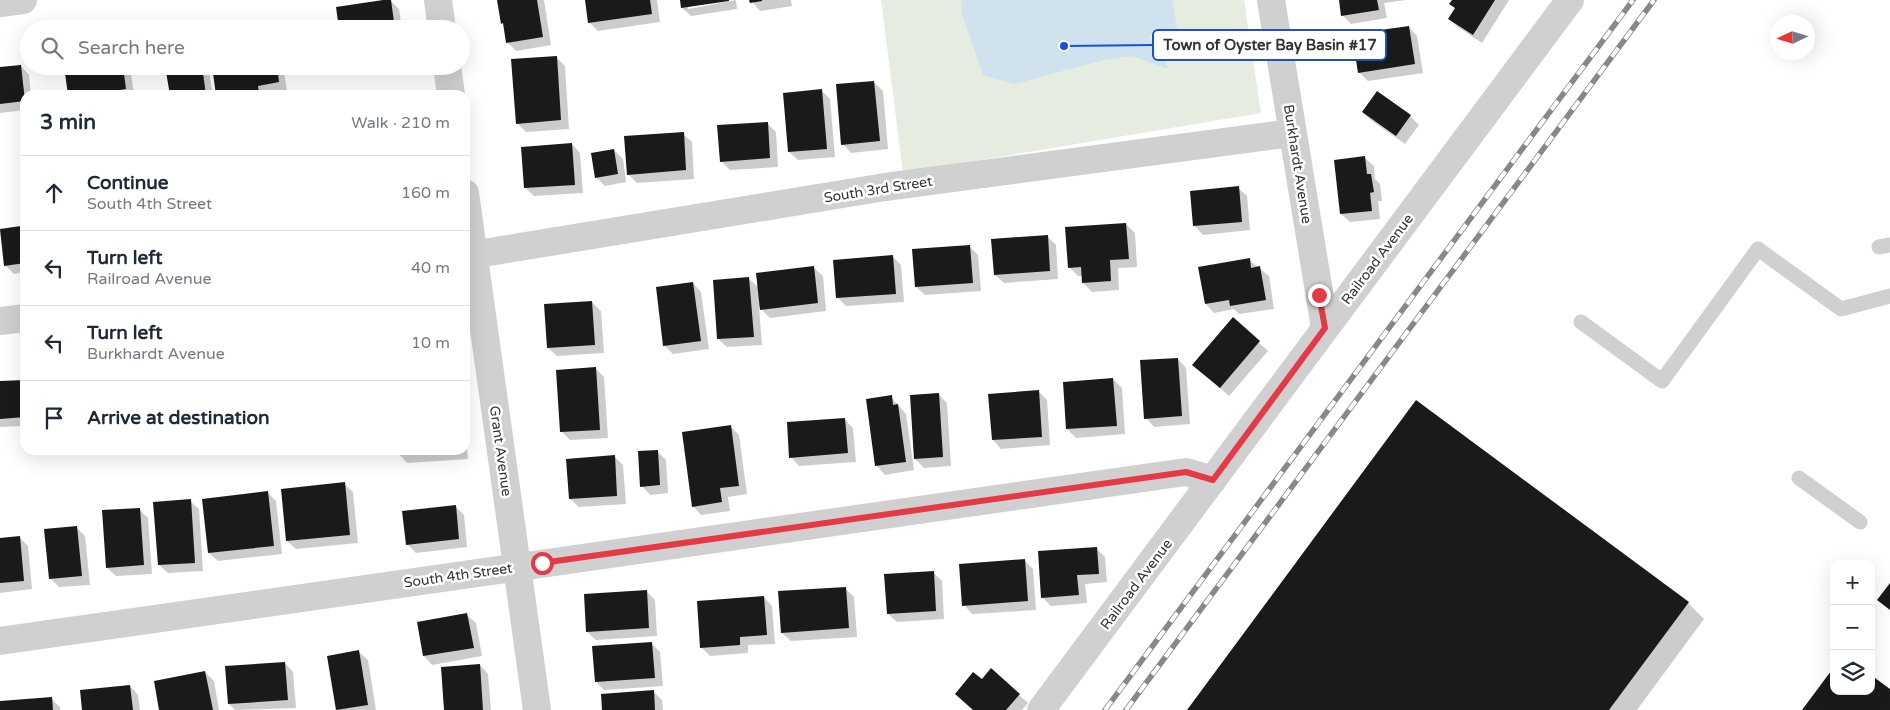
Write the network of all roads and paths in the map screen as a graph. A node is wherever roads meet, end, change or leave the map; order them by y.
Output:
1 (23, 0) edge
2 (438, 0) edge
3 (1271, 0) edge
4 (1570, 0) edge
5 (0, 3) edge
6 (441, 20) edge
7 (448, 75) edge
8 (450, 90) edge
9 (1292, 134) junction
10 (470, 255) edge
11 (470, 262) edge
12 (1890, 296) edge
13 (20, 319) edge
14 (0, 321) edge
15 (1581, 322) dead end
16 (1325, 328) junction
17 (1799, 478) dead end
18 (1213, 480) junction
19 (1860, 522) dead end
20 (517, 567) junction
21 (0, 641) edge
22 (537, 710) edge
23 (1041, 710) edge

1 - 5 street
2 - 6 street
3 - 9 street, Burkhardt Avenue
4 - 16 street, Railroad Avenue
7 - 8 street
9 - 10 street, South 3rd Street
9 - 16 street, Burkhardt Avenue
11 - 20 street, Grant Avenue
12 - 15 lane
13 - 14 street
16 - 18 street, Railroad Avenue
17 - 19 lane
18 - 20 street, South 4th Street
18 - 23 street, Railroad Avenue
20 - 21 street, South 4th Street
20 - 22 street, Grant Avenue

